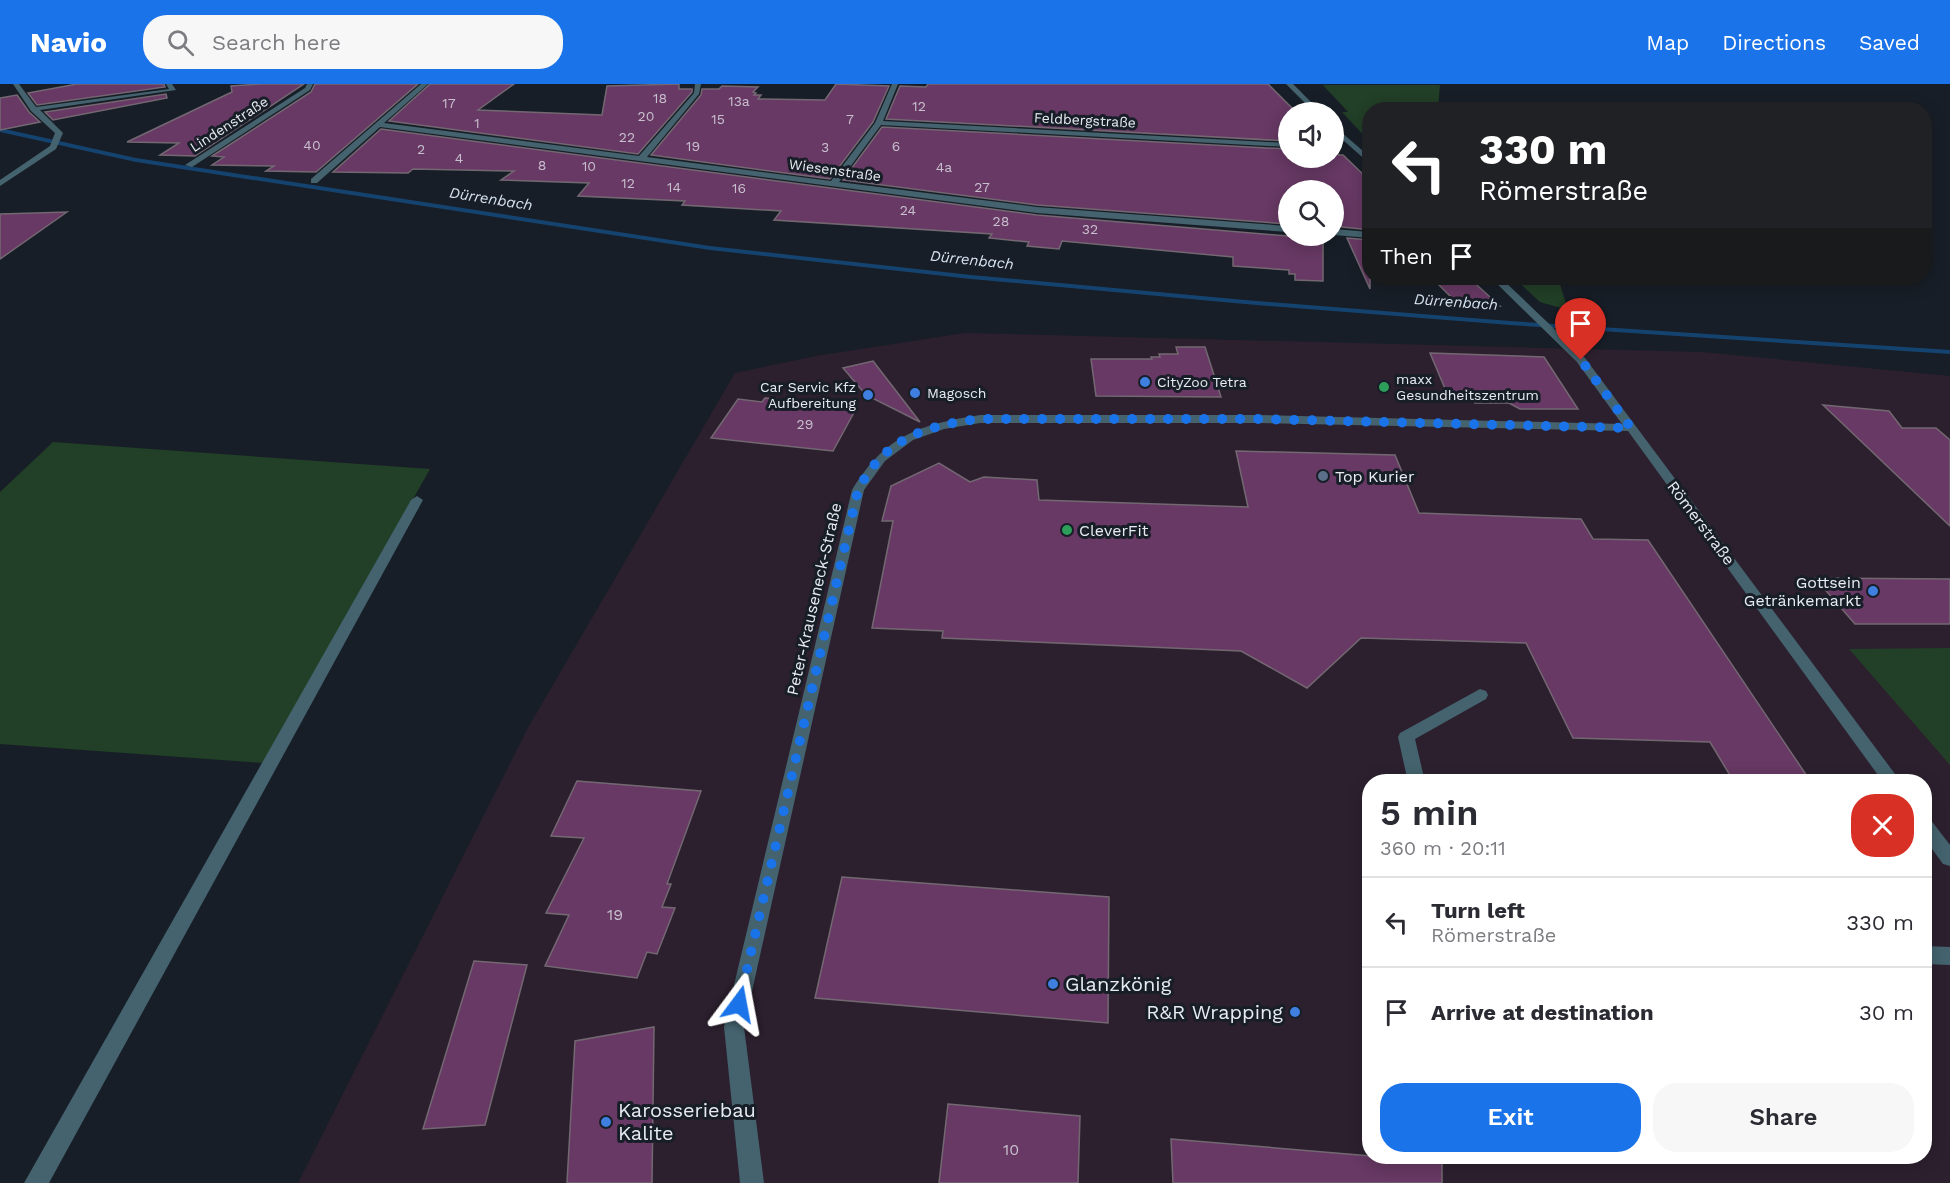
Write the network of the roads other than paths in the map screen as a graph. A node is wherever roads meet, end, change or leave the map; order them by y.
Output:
1 (16, 84) edge
2 (169, 84) edge
3 (310, 84) edge
4 (425, 84) edge
5 (698, 84) edge
6 (895, 84) edge
7 (1289, 84) edge
8 (1308, 102) edge
9 (34, 109) junction
10 (879, 123) junction
11 (380, 125) junction
12 (1344, 138) edge
13 (1278, 144) edge
14 (1344, 148) dead end
15 (1354, 149) junction
16 (1362, 156) edge
17 (642, 158) junction
18 (189, 165) dead end
19 (314, 181) dead end
20 (0, 184) edge
21 (833, 184) junction
22 (1278, 228) edge
23 (1344, 233) edge
24 (1362, 234) edge
25 (1504, 285) edge
26 (1631, 428) junction
27 (417, 500) dead end
28 (1480, 695) dead end
29 (1415, 774) edge
30 (1887, 774) edge
31 (1932, 835) edge
32 (1950, 859) edge
33 (1932, 955) edge
34 (1950, 956) edge
35 (36, 1183) edge
36 (752, 1183) edge

1 - 9 street
2 - 9 street
3 - 18 street, Lindenstraße
4 - 11 street
5 - 17 street
6 - 10 street
7 - 8 street
9 - 20 street
10 - 13 street, Feldbergstraße
10 - 21 street
11 - 17 street, Wiesenstraße
11 - 19 street
12 - 15 street
14 - 15 street
15 - 16 street
17 - 21 street, Wiesenstraße
21 - 22 street, Wiesenstraße
23 - 24 street
25 - 26 street, Römerstraße
26 - 30 street, Römerstraße
26 - 36 street, Peter-Krauseneck-Straße
27 - 35 street
28 - 29 street
31 - 32 street
33 - 34 street

